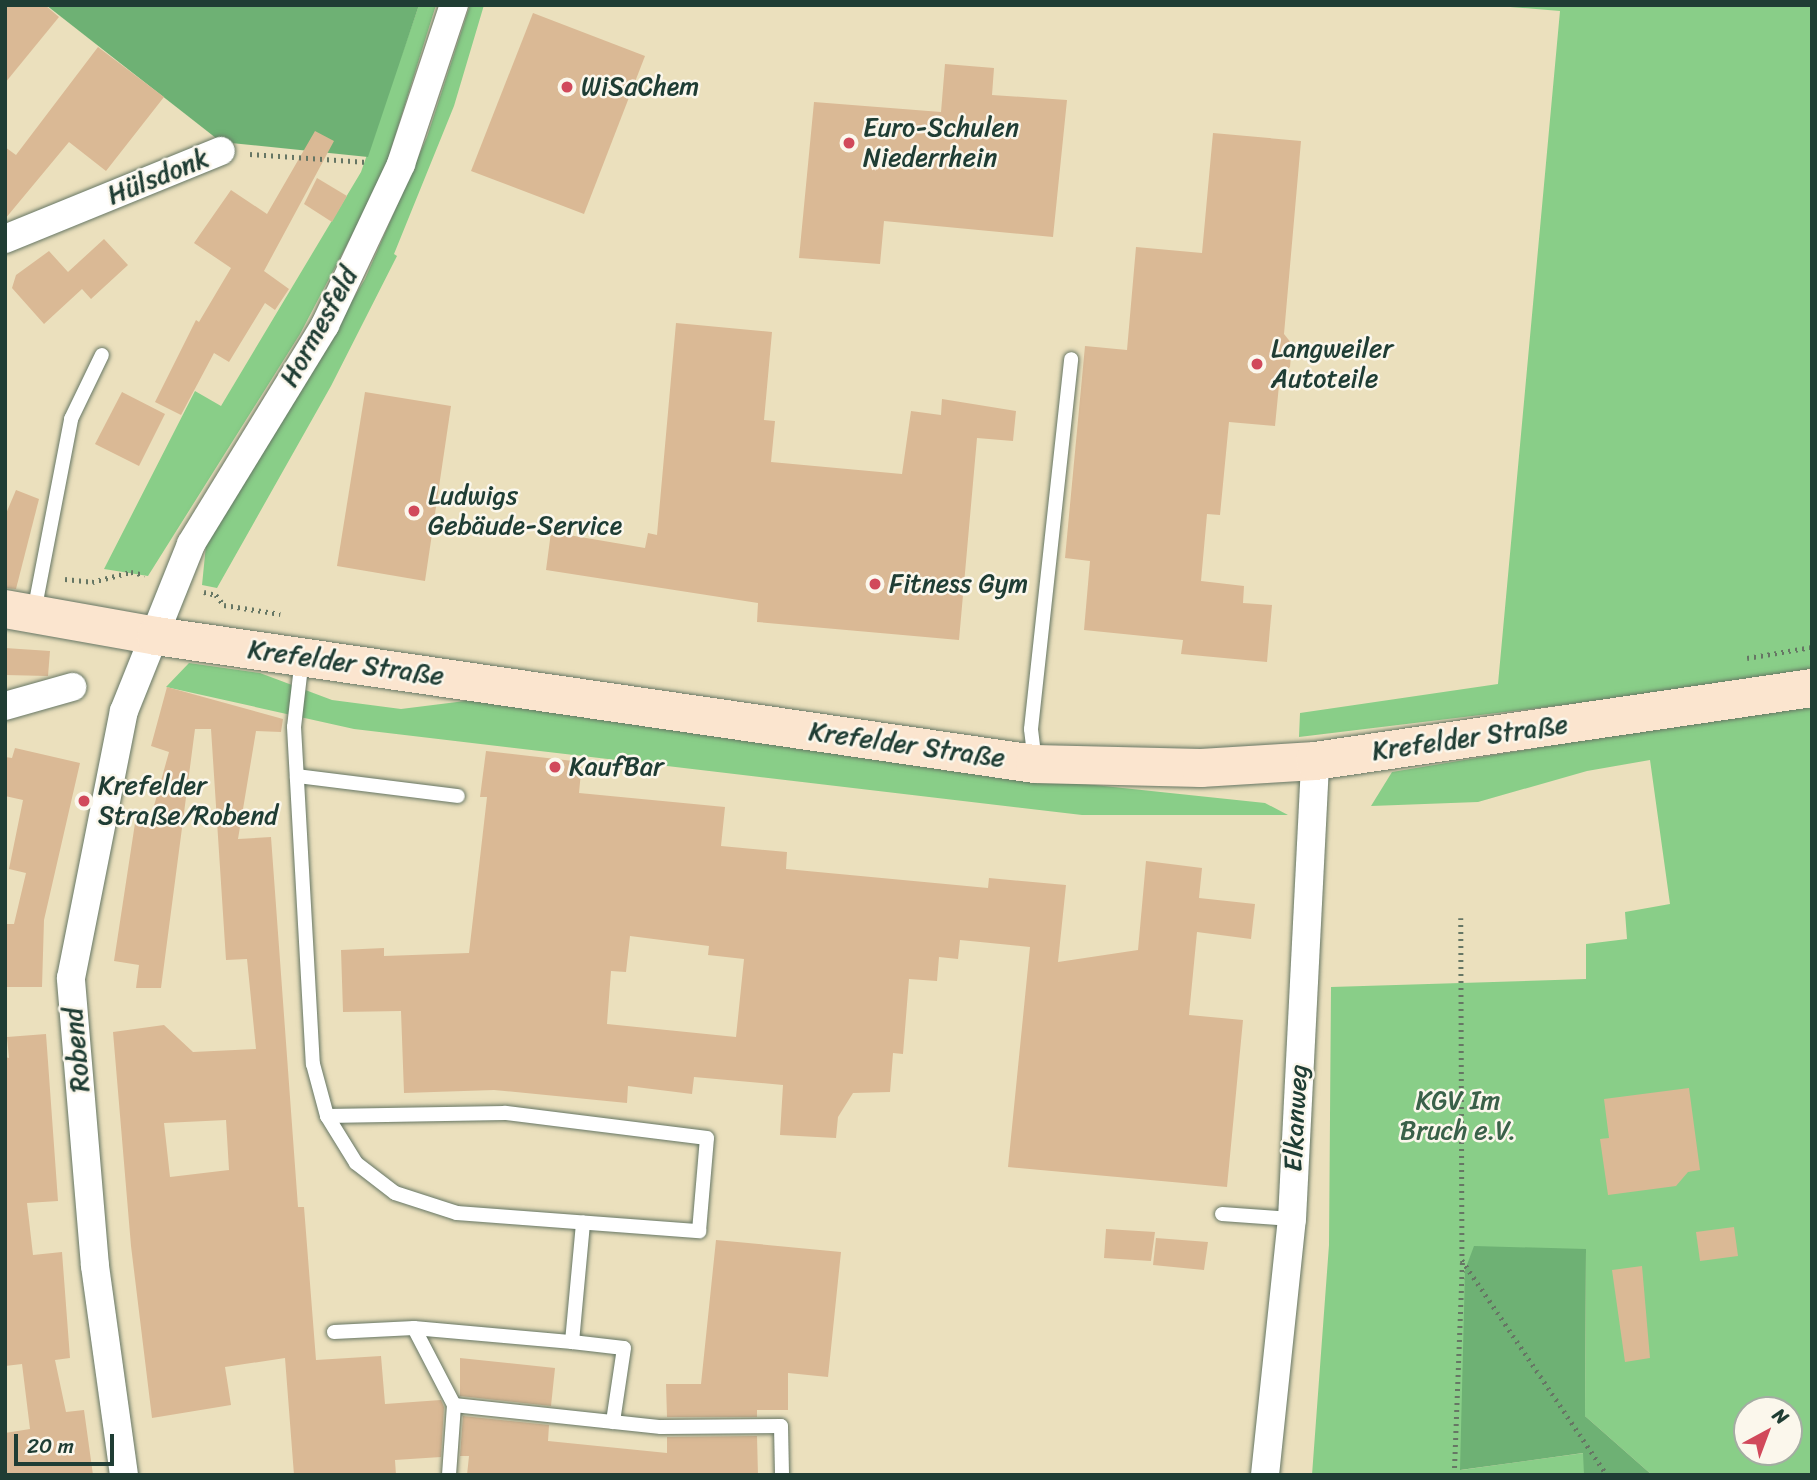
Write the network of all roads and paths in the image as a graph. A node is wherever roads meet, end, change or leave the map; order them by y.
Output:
1 (454, 5) edge
2 (221, 152) joint
3 (401, 164) junction
4 (5, 239) edge
5 (102, 355) dead end
6 (1071, 359) dead end
7 (42, 575) junction
8 (175, 584) junction
9 (20, 611) edge
10 (292, 617) dead end
11 (156, 636) junction
12 (1812, 647) edge
13 (302, 657) junction
14 (1732, 660) dead end
15 (72, 687) dead end
16 (1812, 688) edge
17 (5, 706) edge
18 (1315, 761) junction
19 (1035, 764) junction
20 (297, 776) junction
21 (458, 796) dead end
22 (1461, 918) dead end
23 (327, 1116) junction
24 (1222, 1214) dead end
25 (1292, 1219) junction
26 (583, 1223) junction
27 (1462, 1260) junction
28 (414, 1328) junction
29 (334, 1332) dead end
30 (572, 1342) junction
31 (454, 1405) junction
32 (613, 1422) junction
33 (124, 1475) edge
34 (449, 1475) edge
35 (782, 1475) edge
36 (1265, 1475) edge
37 (1454, 1475) edge
38 (1607, 1475) edge

1 - 3 street, Hormesfeld
2 - 3 path, Hülsdonk
2 - 4 street, Hülsdonk
3 - 8 street, Hormesfeld
5 - 7 lane
6 - 19 lane
7 - 8 path
7 - 9 lane
8 - 10 path
8 - 11 street, Hormesfeld
9 - 11 main road, Krefelder Straße
11 - 13 main road, Krefelder Straße
11 - 33 street, Robend
12 - 14 path
13 - 19 main road, Krefelder Straße
13 - 20 lane
15 - 17 street
16 - 18 main road, Krefelder Straße
18 - 19 main road, Krefelder Straße
18 - 25 street, Elkanweg
20 - 21 lane
20 - 23 lane
22 - 27 path
23 - 26 lane
23 - 26 lane
24 - 25 lane
25 - 36 street, Elkanweg
26 - 30 lane
27 - 37 path
27 - 38 path
28 - 29 lane
28 - 30 lane
28 - 31 lane
30 - 32 lane
31 - 32 lane
31 - 34 lane
32 - 35 lane

